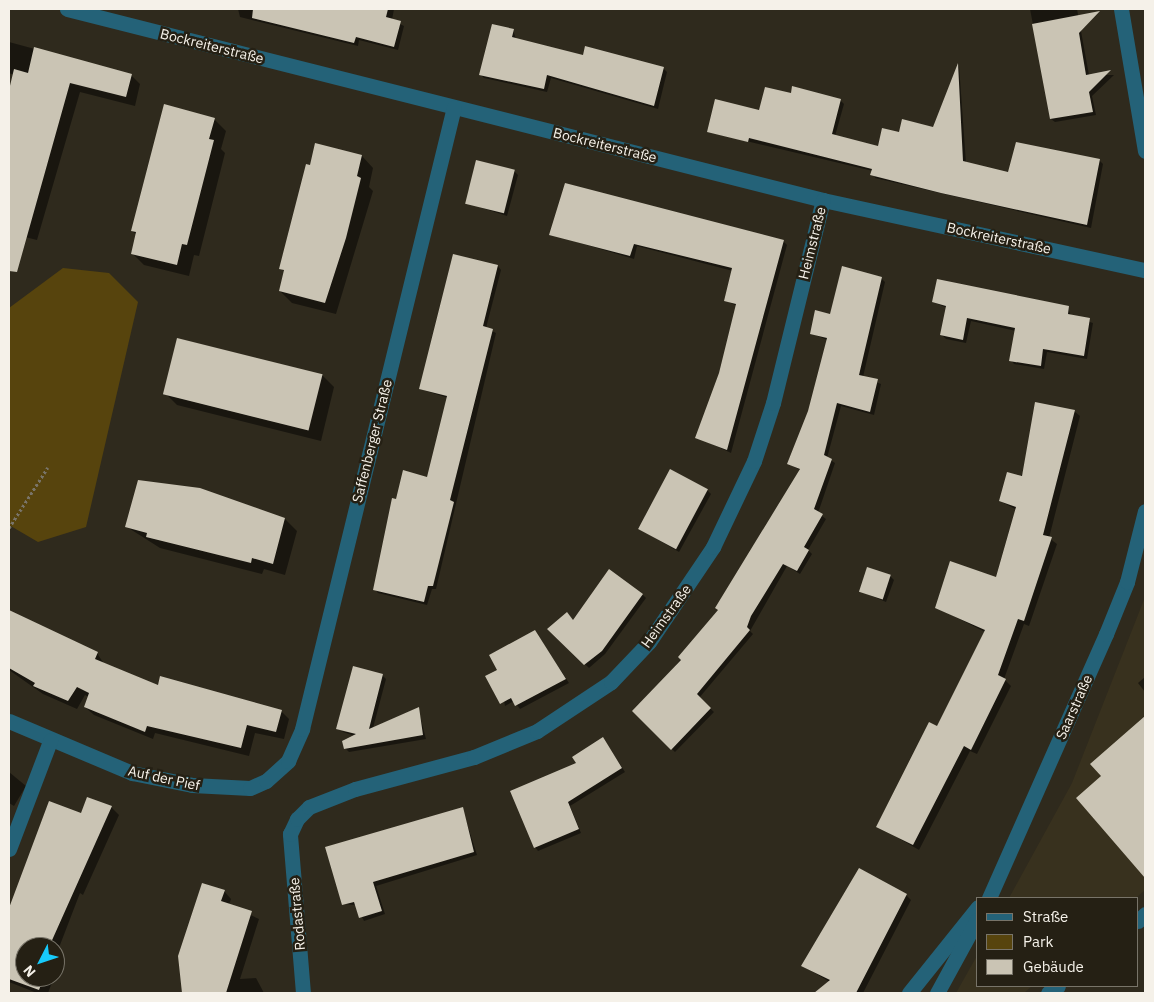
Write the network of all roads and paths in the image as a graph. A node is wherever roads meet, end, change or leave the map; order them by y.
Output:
1 (67, 9) edge
2 (1121, 9) edge
3 (454, 107) junction
4 (1145, 151) edge
5 (822, 200) junction
6 (1145, 270) edge
7 (48, 467) dead end
8 (1145, 511) edge
9 (9, 528) edge
10 (9, 721) edge
11 (50, 741) junction
12 (279, 771) joint
13 (290, 834) joint
14 (9, 850) edge
15 (990, 894) edge
16 (976, 909) edge
17 (976, 922) edge
18 (303, 993) edge
19 (909, 993) edge
20 (937, 993) edge

1 - 3 street, Bockreiterstraße
2 - 4 street
3 - 5 street, Bockreiterstraße
3 - 12 street, Saffenberger Straße
5 - 6 street, Bockreiterstraße
5 - 13 street, Heimstraße
7 - 9 path
8 - 15 street, Saarstraße
10 - 11 street, Auf der Pief
11 - 12 street, Auf der Pief
11 - 14 street
13 - 18 street, Rodastraße
16 - 19 street
17 - 20 street

